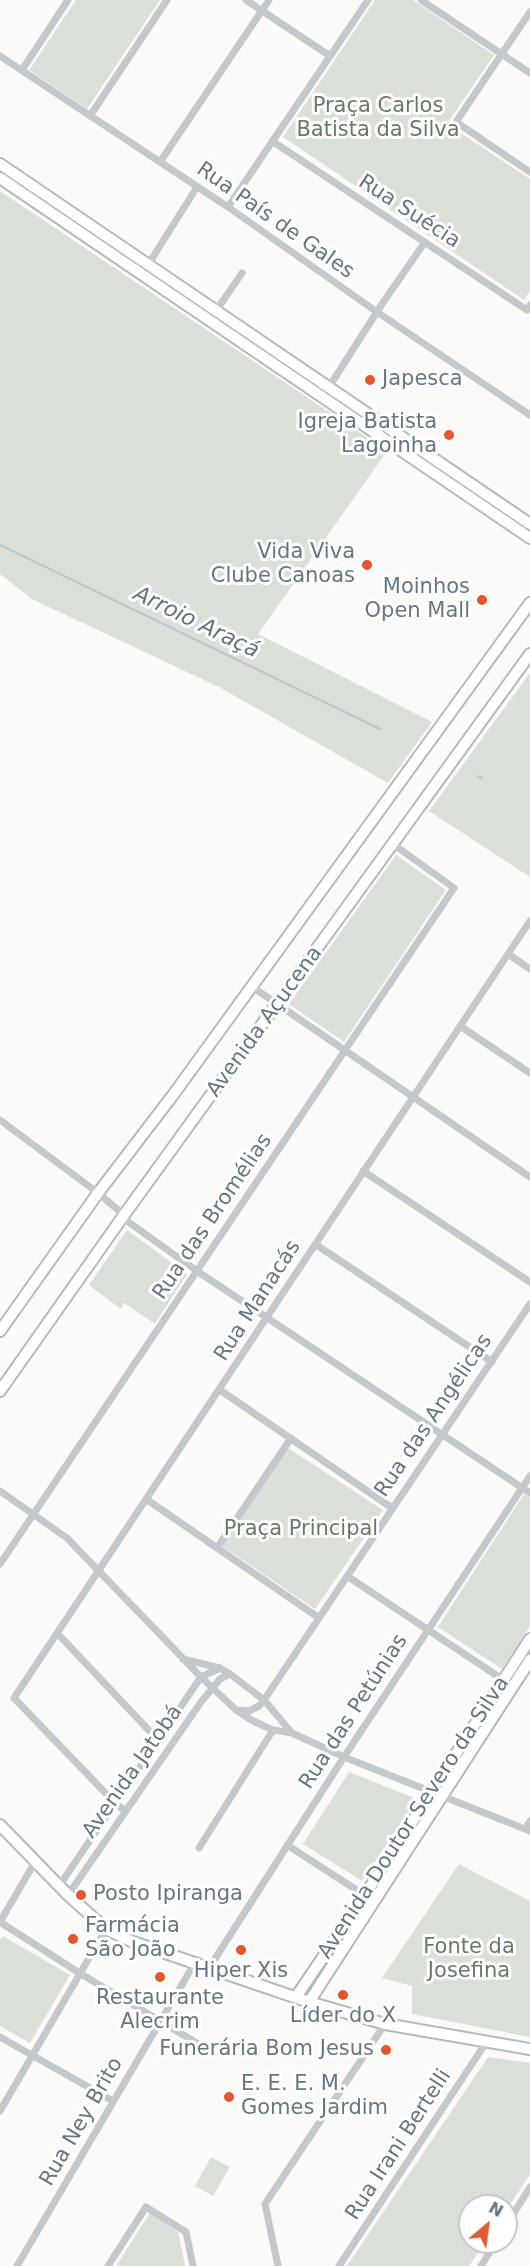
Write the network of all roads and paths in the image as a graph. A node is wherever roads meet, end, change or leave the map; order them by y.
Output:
1 (68, 0) edge
2 (167, 0) edge
3 (246, 0) edge
4 (269, 0) edge
5 (368, 0) edge
6 (421, 0) edge
7 (262, 10) junction
8 (530, 12) edge
9 (502, 54) junction
10 (0, 56) edge
11 (330, 56) junction
12 (21, 70) junction
13 (530, 73) edge
14 (90, 116) junction
15 (272, 141) junction
16 (160, 162) junction
17 (0, 164) edge
18 (530, 172) edge
19 (0, 178) edge
20 (198, 187) junction
21 (228, 207) junction
22 (425, 242) junction
23 (148, 265) junction
24 (242, 273) dead end
25 (529, 308) edge
26 (216, 311) junction
27 (377, 312) junction
28 (329, 387) junction
29 (530, 415) edge
30 (530, 524) edge
31 (530, 538) edge
32 (530, 603) edge
33 (530, 654) edge
34 (393, 844) junction
35 (530, 921) edge
36 (508, 954) junction
37 (530, 969) edge
38 (251, 986) junction
39 (277, 1005) junction
40 (460, 1026) junction
41 (343, 1050) junction
42 (530, 1073) edge
43 (413, 1098) junction
44 (0, 1120) edge
45 (363, 1171) junction
46 (530, 1177) edge
47 (98, 1193) junction
48 (124, 1215) junction
49 (315, 1244) junction
50 (197, 1271) junction
51 (530, 1282) edge
52 (530, 1304) edge
53 (267, 1318) junction
54 (0, 1331) edge
55 (492, 1362) junction
56 (220, 1390) junction
57 (0, 1391) edge
58 (443, 1435) junction
59 (291, 1438) junction
60 (530, 1476) edge
61 (523, 1488) junction
62 (0, 1491) edge
63 (530, 1493) edge
64 (146, 1499) junction
65 (392, 1508) junction
66 (33, 1514) junction
67 (217, 1548) junction
68 (0, 1563) edge
69 (99, 1570) junction
70 (347, 1576) junction
71 (319, 1618) junction
72 (428, 1630) junction
73 (58, 1634) junction
74 (530, 1639) edge
75 (183, 1659) junction
76 (530, 1660) edge
77 (220, 1668) junction
78 (230, 1674) junction
79 (201, 1677) junction
80 (508, 1683) junction
81 (212, 1688) junction
82 (264, 1700) junction
83 (236, 1710) junction
84 (273, 1730) junction
85 (292, 1733) junction
86 (158, 1740) junction
87 (344, 1757) junction
88 (431, 1792) junction
89 (442, 1797) junction
90 (115, 1803) junction
91 (125, 1811) junction
92 (530, 1821) edge
93 (102, 1823) junction
94 (0, 1825) edge
95 (527, 1830) edge
96 (111, 1831) junction
97 (287, 1845) junction
98 (199, 1848) dead end
99 (35, 1862) junction
100 (59, 1886) junction
101 (68, 1895) junction
102 (369, 1898) junction
103 (0, 1922) edge
104 (106, 1929) junction
105 (327, 1962) junction
106 (194, 1964) junction
107 (209, 1968) junction
108 (81, 1974) junction
109 (296, 1997) junction
110 (309, 2002) junction
111 (161, 2021) junction
112 (385, 2024) junction
113 (0, 2037) edge
114 (487, 2041) junction
115 (197, 2043) dead end
116 (530, 2049) edge
117 (32, 2056) junction
118 (113, 2101) junction
119 (0, 2111) edge
120 (530, 2187) edge
121 (518, 2206) edge
122 (17, 2266) edge
123 (108, 2266) edge
124 (193, 2266) edge
125 (278, 2266) edge
126 (339, 2266) edge

1 - 12 street
2 - 14 street
3 - 7 street
4 - 7 street
5 - 11 street
6 - 9 street
7 - 11 street
7 - 16 street
8 - 9 street
9 - 13 street
9 - 18 street
10 - 12 street, Rua País de Gales
11 - 15 street
12 - 14 street, Rua País de Gales
14 - 16 street, Rua País de Gales
15 - 21 street
15 - 22 street, Rua Suécia
16 - 20 street, Rua País de Gales
17 - 23 main road
19 - 31 main road
20 - 21 street, Rua País de Gales
20 - 23 street
21 - 27 street, Rua País de Gales
22 - 25 street, Rua Suécia
22 - 27 street
23 - 26 main road
24 - 26 street
26 - 28 main road
27 - 28 street
27 - 29 street, Rua País de Gales
28 - 30 main road
32 - 38 main road, Avenida Açucena
33 - 34 main road, Avenida Açucena
34 - 39 main road, Avenida Açucena
34 - 41 street, Rua das Bromélias
35 - 36 street, Rua Manacás
36 - 37 street
36 - 40 street, Rua Manacás
38 - 39 street
38 - 47 main road, Avenida Açucena
39 - 41 street
39 - 48 main road, Avenida Açucena
40 - 42 street
40 - 43 street, Rua Manacás
41 - 43 street
41 - 50 street, Rua das Bromélias
43 - 45 street, Rua Manacás
43 - 46 street
44 - 47 street
45 - 49 street, Rua Manacás
45 - 51 street
47 - 48 street
47 - 54 main road, Avenida Açucena
48 - 50 street
48 - 57 main road, Avenida Açucena
49 - 53 street, Rua Manacás
49 - 55 street
50 - 53 street
50 - 66 street, Rua das Bromélias
52 - 55 street, Rua das Angélicas
53 - 56 street, Rua Manacás
53 - 58 street
55 - 58 street, Rua das Angélicas
56 - 59 street
56 - 64 street, Rua Manacás
58 - 61 street
58 - 65 street, Rua das Angélicas
59 - 65 street
59 - 67 street
60 - 61 street, Rua das Petúnias
61 - 63 street
61 - 72 street, Rua das Petúnias
62 - 66 street
64 - 67 street
64 - 69 street, Rua Manacás
65 - 70 street, Rua das Angélicas
66 - 68 street, Rua das Bromélias
66 - 69 street
67 - 71 street
69 - 73 street, Rua Manacás
69 - 75 street
70 - 71 street, Rua das Angélicas
70 - 72 street
71 - 82 street, Rua das Angélicas
72 - 80 street
72 - 87 street, Rua das Petúnias
73 - 86 street
73 - 90 street, Rua Manacás
74 - 80 main road, Avenida Doutor Severo da Silva
75 - 77 street
75 - 79 street
76 - 80 main road, Avenida Doutor Severo da Silva
77 - 78 street
77 - 79 street
78 - 81 street, Avenida Jatobá
78 - 82 street
79 - 81 street
79 - 86 street, Avenida Jatobá
80 - 88 main road, Avenida Doutor Severo da Silva
80 - 89 main road, Avenida Doutor Severo da Silva
81 - 83 street
81 - 91 street, Avenida Jatobá
82 - 83 street
82 - 85 street
83 - 84 street
84 - 85 street
84 - 98 street
85 - 87 street
86 - 90 street, Avenida Jatobá
87 - 88 street
87 - 97 street, Rua das Petúnias
88 - 89 street
88 - 102 main road, Avenida Doutor Severo da Silva
89 - 95 street
89 - 102 main road, Avenida Doutor Severo da Silva
90 - 91 street
90 - 93 street, Avenida Jatobá
91 - 96 street, Avenida Jatobá
92 - 95 street
93 - 96 street
93 - 100 street, Avenida Jatobá
94 - 99 main road
96 - 101 street, Avenida Jatobá
97 - 102 street
97 - 107 street, Rua das Petúnias
99 - 100 main road
99 - 103 street
100 - 101 main road
101 - 104 main road
102 - 105 main road, Avenida Doutor Severo da Silva
103 - 108 street
104 - 106 main road
104 - 108 street
105 - 109 main road, Avenida Doutor Severo da Silva
105 - 110 main road, Avenida Doutor Severo da Silva
106 - 107 main road
106 - 111 street, Rua Ney Brito
107 - 109 main road
108 - 111 street
108 - 117 street
109 - 110 main road
110 - 112 main road
111 - 115 street
111 - 118 street, Rua Ney Brito
112 - 114 main road
112 - 125 street
113 - 117 street
114 - 116 main road
114 - 126 street, Rua Irani Bertelli
117 - 118 street
117 - 119 street
118 - 122 street, Rua Ney Brito
120 - 121 street
123 - 124 street

